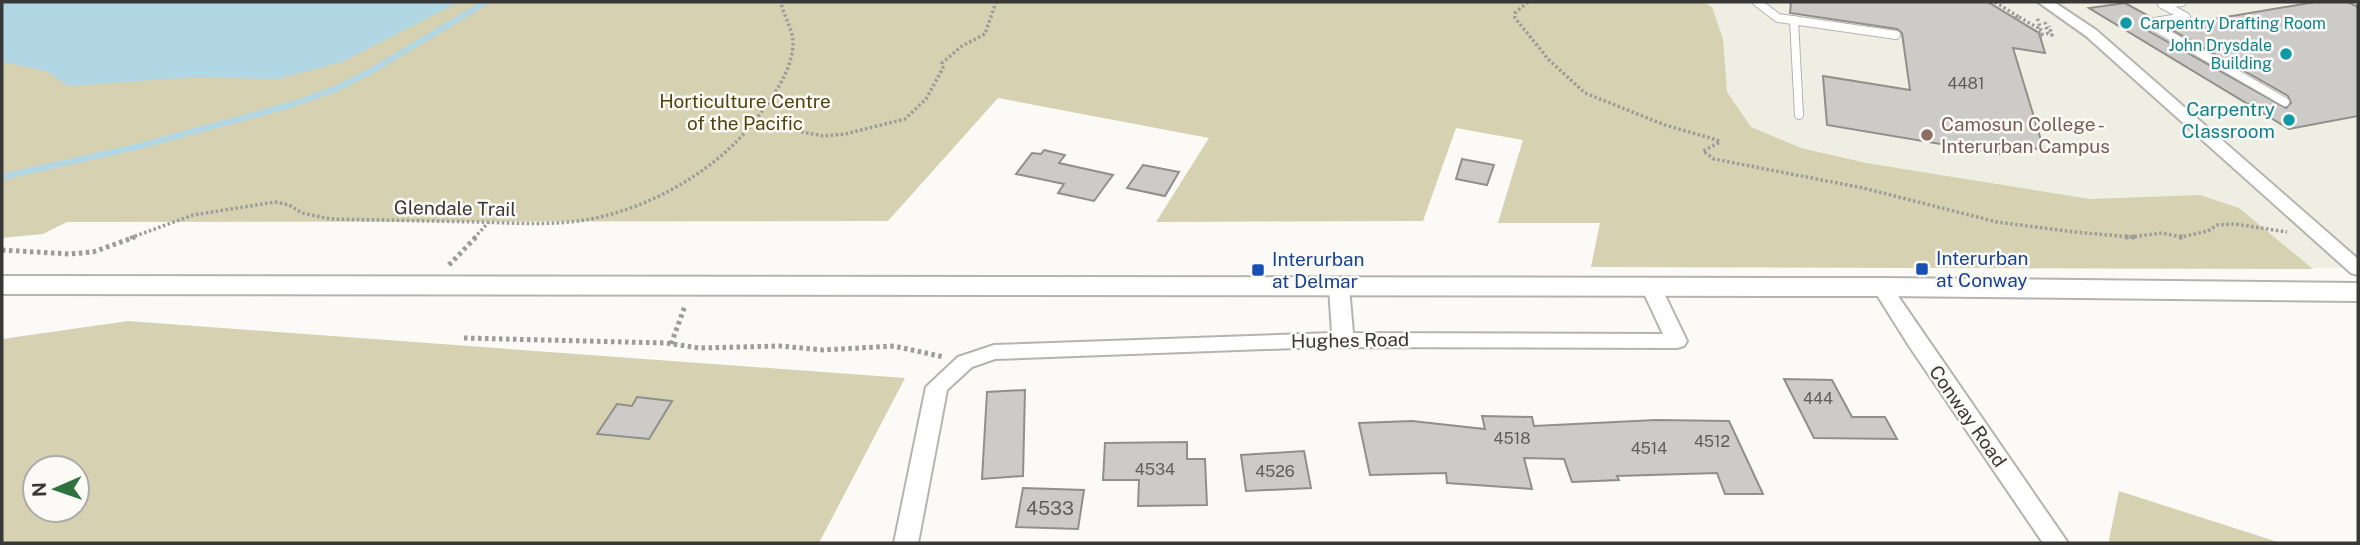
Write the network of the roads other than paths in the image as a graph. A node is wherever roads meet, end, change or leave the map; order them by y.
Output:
1 (1757, 2) edge
2 (2045, 2) edge
3 (2182, 2) edge
4 (2161, 3) edge
5 (1794, 20) junction
6 (1896, 36) dead end
7 (2285, 102) dead end
8 (1799, 116) dead end
9 (2358, 270) edge
10 (2, 285) edge
11 (30, 285) junction
12 (1339, 287) junction
13 (1651, 287) junction
14 (1882, 287) junction
15 (2, 291) edge
16 (2358, 292) edge
17 (1343, 339) junction
18 (906, 543) edge
19 (2056, 543) edge

1 - 5 lane
2 - 9 street
3 - 4 lane
4 - 7 lane
5 - 6 lane
5 - 8 lane
10 - 11 main road
11 - 12 main road
11 - 15 lane
12 - 13 main road
12 - 17 street
13 - 14 main road
13 - 17 street, Hughes Road
14 - 16 main road
14 - 19 street, Conway Road
17 - 18 street, Hughes Road

